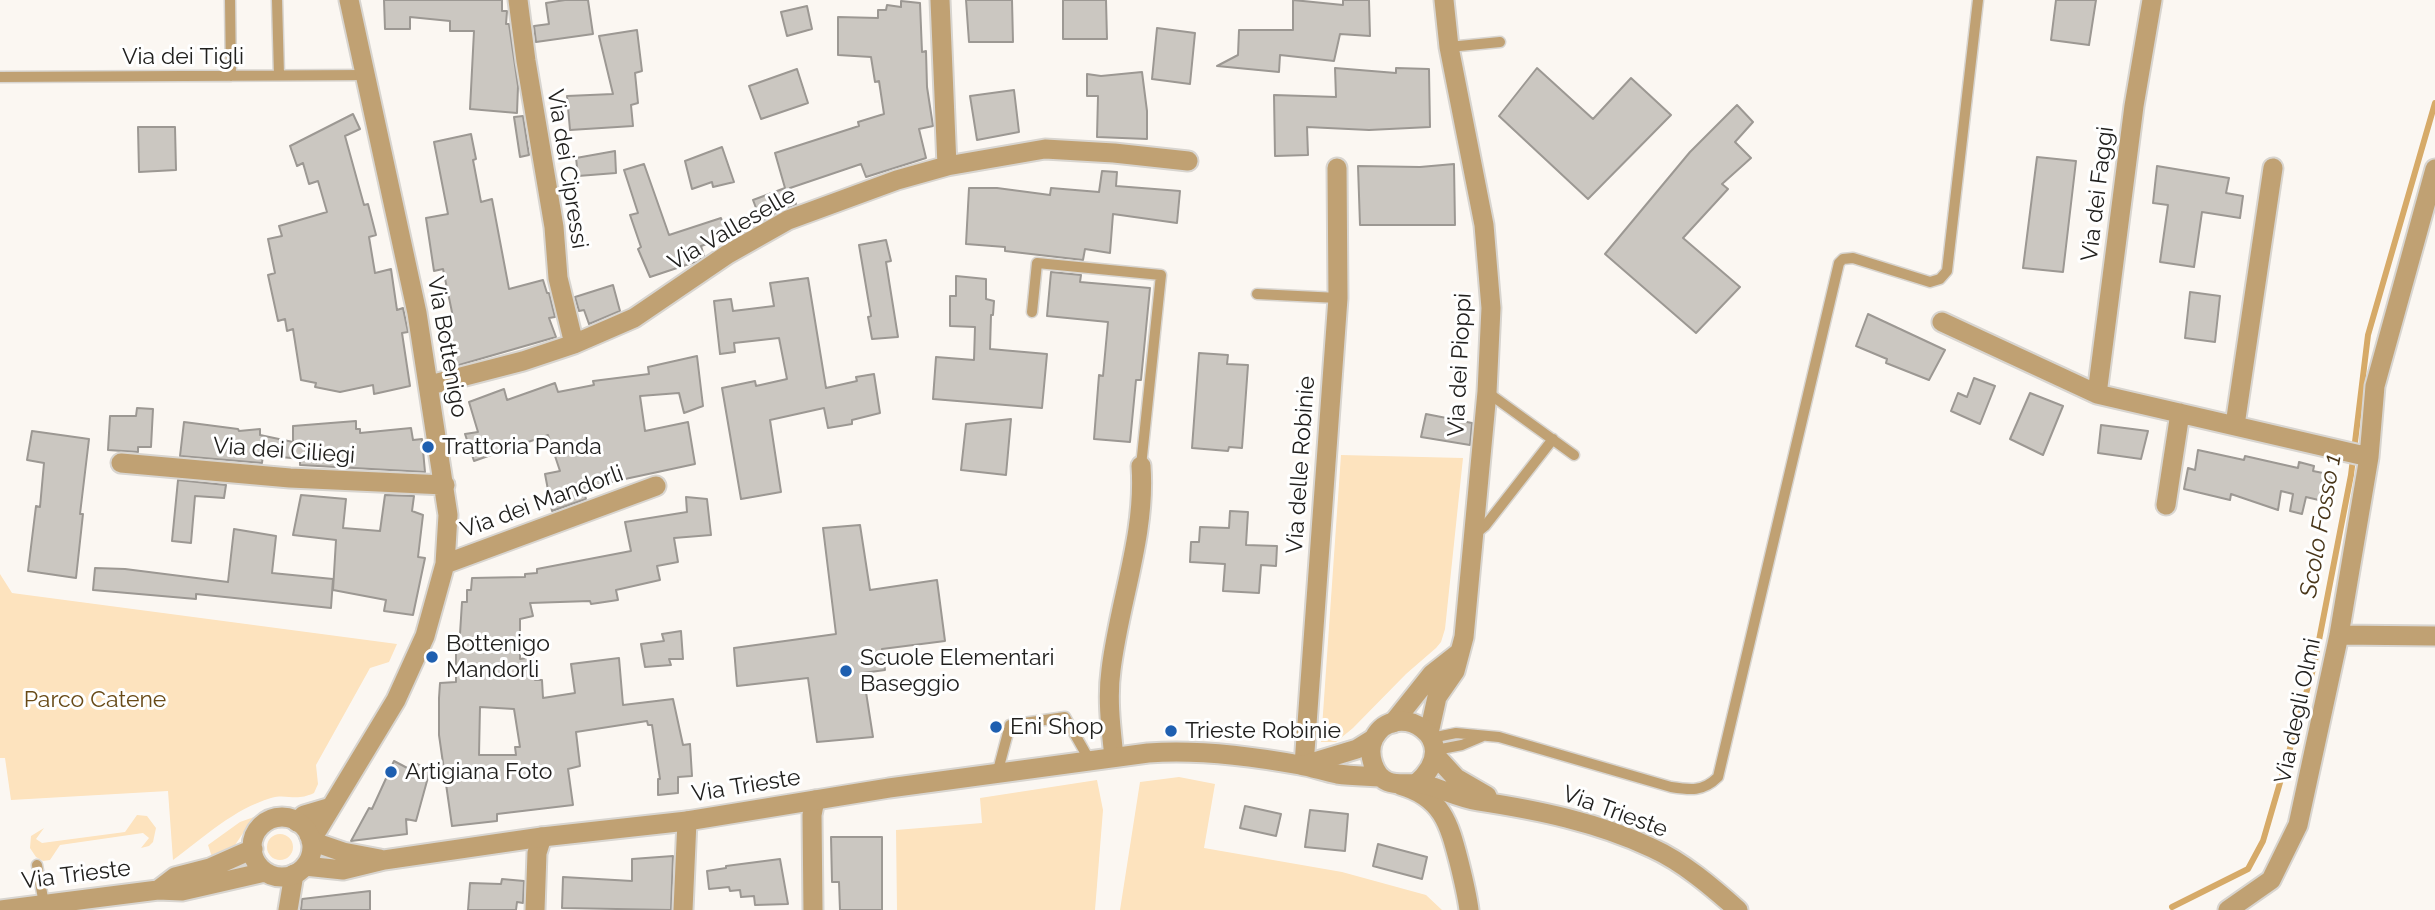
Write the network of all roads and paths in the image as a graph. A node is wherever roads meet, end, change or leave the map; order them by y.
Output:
1 (230, 0) edge
2 (277, 0) edge
3 (349, 0) edge
4 (518, 0) edge
5 (940, 0) edge
6 (1444, 0) edge
7 (1978, 0) edge
8 (2151, 0) edge
9 (1500, 42) dead end
10 (1449, 47) junction
11 (279, 75) junction
12 (366, 75) junction
13 (232, 76) junction
14 (0, 77) edge
15 (1188, 161) dead end
16 (947, 166) junction
17 (1337, 168) dead end
18 (2273, 168) dead end
19 (2435, 169) edge
20 (1257, 294) dead end
21 (1338, 298) junction
22 (1032, 312) dead end
23 (1942, 323) dead end
24 (574, 344) junction
25 (430, 385) junction
26 (1487, 392) junction
27 (2097, 394) junction
28 (2180, 413) junction
29 (2235, 425) junction
30 (1553, 439) junction
31 (1574, 455) dead end
32 (2365, 457) junction
33 (121, 463) dead end
34 (1141, 467) joint
35 (445, 485) junction
36 (656, 486) dead end
37 (2166, 505) dead end
38 (1473, 535) junction
39 (445, 564) junction
40 (2339, 635) junction
41 (2435, 636) edge
42 (1460, 652) junction
43 (1393, 723) junction
44 (1373, 739) junction
45 (1433, 744) junction
46 (1114, 757) junction
47 (1090, 761) junction
48 (1304, 765) junction
49 (997, 774) junction
50 (1381, 777) junction
51 (1408, 784) junction
52 (1478, 796) junction
53 (815, 800) junction
54 (687, 821) junction
55 (306, 832) junction
56 (542, 837) junction
57 (253, 849) junction
58 (384, 860) junction
59 (37, 865) dead end
60 (300, 870) junction
61 (265, 872) junction
62 (158, 890) junction
63 (44, 904) junction
64 (1, 910) edge
65 (288, 910) edge
66 (535, 910) edge
67 (682, 910) edge
68 (813, 910) edge
69 (1469, 910) edge
70 (1738, 910) edge
71 (2228, 910) edge

1 - 13 lane
2 - 11 lane
3 - 12 street, Via Bottenigo
4 - 24 street, Via dei Cipressi
5 - 16 street
6 - 10 street, Via dei Pioppi
7 - 45 lane
8 - 27 street, Via dei Faggi
9 - 10 lane
10 - 26 street, Via dei Pioppi
11 - 12 lane, Via dei Tigli
11 - 13 lane, Via dei Tigli
12 - 25 street, Via Bottenigo
13 - 14 lane, Via dei Tigli
15 - 16 street, Via Valleselle
16 - 24 street, Via Valleselle
17 - 21 street, Via delle Robinie
18 - 29 street
19 - 32 street, Via degli Olmi
20 - 21 lane
21 - 48 street, Via delle Robinie
22 - 34 lane
23 - 27 street
24 - 25 street, Via Valleselle
25 - 35 street, Via Bottenigo
26 - 30 lane
26 - 38 street, Via dei Pioppi
27 - 28 street
28 - 29 street
28 - 37 street
29 - 32 street
30 - 31 lane
30 - 38 lane
32 - 40 street, Via degli Olmi
33 - 35 street, Via dei Ciliegi
34 - 46 street
35 - 39 street, Via Bottenigo
36 - 39 street, Via dei Mandorli
38 - 42 street, Via dei Pioppi
39 - 55 street, Via Bottenigo
40 - 41 street
40 - 71 street, Via degli Olmi
42 - 43 street
42 - 45 street, Via dei Pioppi
43 - 44 street, Via Trieste
43 - 45 street, Via Trieste
44 - 48 street, Via Trieste
44 - 50 street
45 - 51 street
45 - 52 street, Via Trieste
46 - 47 street, Via Trieste
46 - 48 street, Via Trieste
47 - 49 street, Via Trieste
47 - 49 lane
48 - 50 street, Via Trieste
49 - 53 street, Via Trieste
50 - 51 street, Via Trieste
51 - 52 street, Via Trieste
51 - 69 street
52 - 70 street, Via Trieste
53 - 54 street, Via Trieste
53 - 68 street
54 - 56 street, Via Trieste
54 - 67 street
55 - 57 street
55 - 58 street, Via Trieste
55 - 60 street
56 - 58 street, Via Trieste
56 - 66 street
57 - 61 street
57 - 62 street, Via Trieste
58 - 60 street, Via Trieste
59 - 63 lane
60 - 61 street
60 - 65 street
61 - 62 street, Via Trieste
62 - 63 street, Via Trieste
63 - 64 street, Via Trieste

